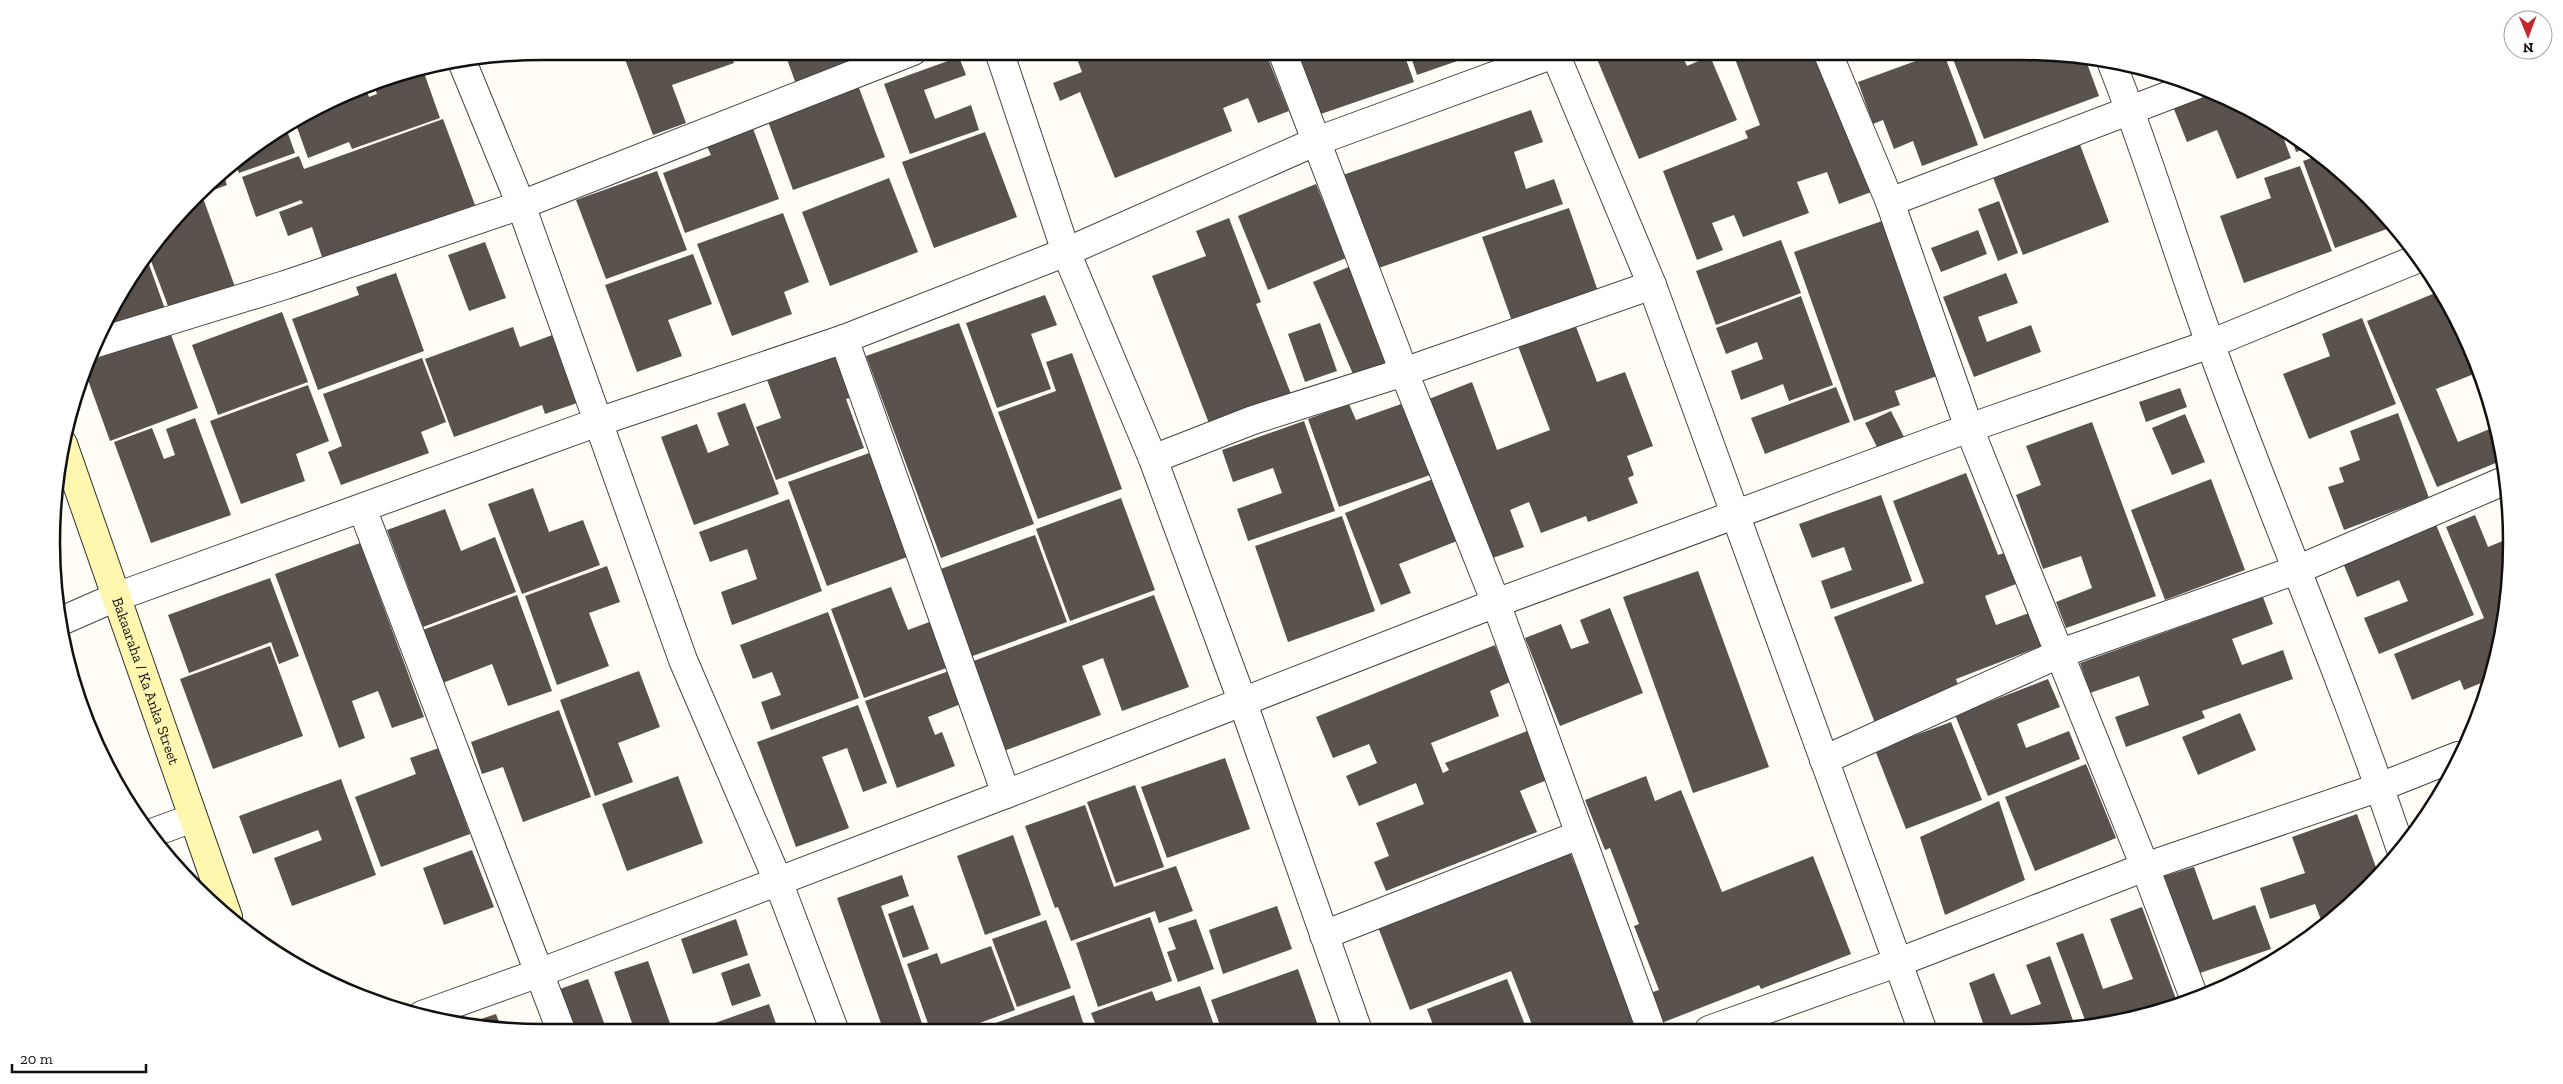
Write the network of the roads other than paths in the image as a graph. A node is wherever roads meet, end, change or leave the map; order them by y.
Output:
1 (890, 60) edge
2 (1002, 60) edge
3 (1286, 60) edge
4 (1535, 60) edge
5 (1560, 60) edge
6 (1831, 60) edge
7 (464, 66) edge
8 (2114, 69) edge
9 (2185, 89) edge
10 (2131, 111) junction
11 (1317, 141) junction
12 (1890, 202) junction
13 (521, 205) junction
14 (1066, 252) junction
15 (2412, 261) edge
16 (1652, 285) junction
17 (844, 339) junction
18 (105, 340) edge
19 (2210, 344) junction
20 (1404, 372) junction
21 (598, 422) junction
22 (1969, 428) junction
23 (68, 457) edge
24 (1153, 460) junction
25 (2499, 483) edge
26 (362, 508) junction
27 (1736, 516) junction
28 (2298, 569) junction
29 (116, 597) junction
30 (1496, 603) junction
31 (66, 619) edge
32 (2061, 653) junction
33 (1243, 703) junction
34 (2451, 759) edge
35 (1824, 760) junction
36 (2380, 787) junction
37 (1006, 794) junction
38 (193, 818) junction
39 (157, 831) edge
40 (1579, 835) junction
41 (2398, 841) edge
42 (2146, 867) junction
43 (778, 881) junction
44 (223, 903) edge
45 (1324, 935) junction
46 (1899, 962) junction
47 (539, 973) junction
48 (2192, 992) edge
49 (434, 1012) edge
50 (559, 1024) edge
51 (832, 1024) edge
52 (1356, 1024) edge
53 (1649, 1024) edge
54 (1726, 1024) edge
55 (1920, 1024) edge

1 - 13 street
2 - 14 street
3 - 11 street
4 - 11 street
5 - 16 street
6 - 12 street
7 - 13 street
8 - 10 street
9 - 10 street
10 - 12 street
10 - 19 street
11 - 14 street
11 - 20 street
12 - 22 street
13 - 18 street
13 - 21 street
14 - 17 street
14 - 24 street
15 - 19 street
16 - 20 street
16 - 27 street
17 - 21 street
17 - 37 street
19 - 22 street
19 - 28 street
20 - 24 street
20 - 30 street
21 - 26 street
21 - 43 street
22 - 27 street
22 - 32 street
23 - 29 street, Bakaaraha / Ka Anka Street
24 - 33 street
25 - 28 street
26 - 29 street
26 - 47 street
27 - 30 street
27 - 35 street
28 - 32 street
28 - 36 street
29 - 31 street
29 - 38 street, Bakaaraha / Ka Anka Street
30 - 33 street
30 - 40 street
32 - 35 street
32 - 42 street
33 - 37 street
33 - 45 street
34 - 36 street
35 - 46 street
36 - 41 street
36 - 42 street
37 - 43 street
38 - 39 street
38 - 44 street, Bakaaraha / Ka Anka Street
40 - 45 street
40 - 53 street
42 - 46 street
42 - 48 street
43 - 47 street
43 - 51 street
45 - 52 street
46 - 54 street
46 - 55 street
47 - 49 street
47 - 50 street

